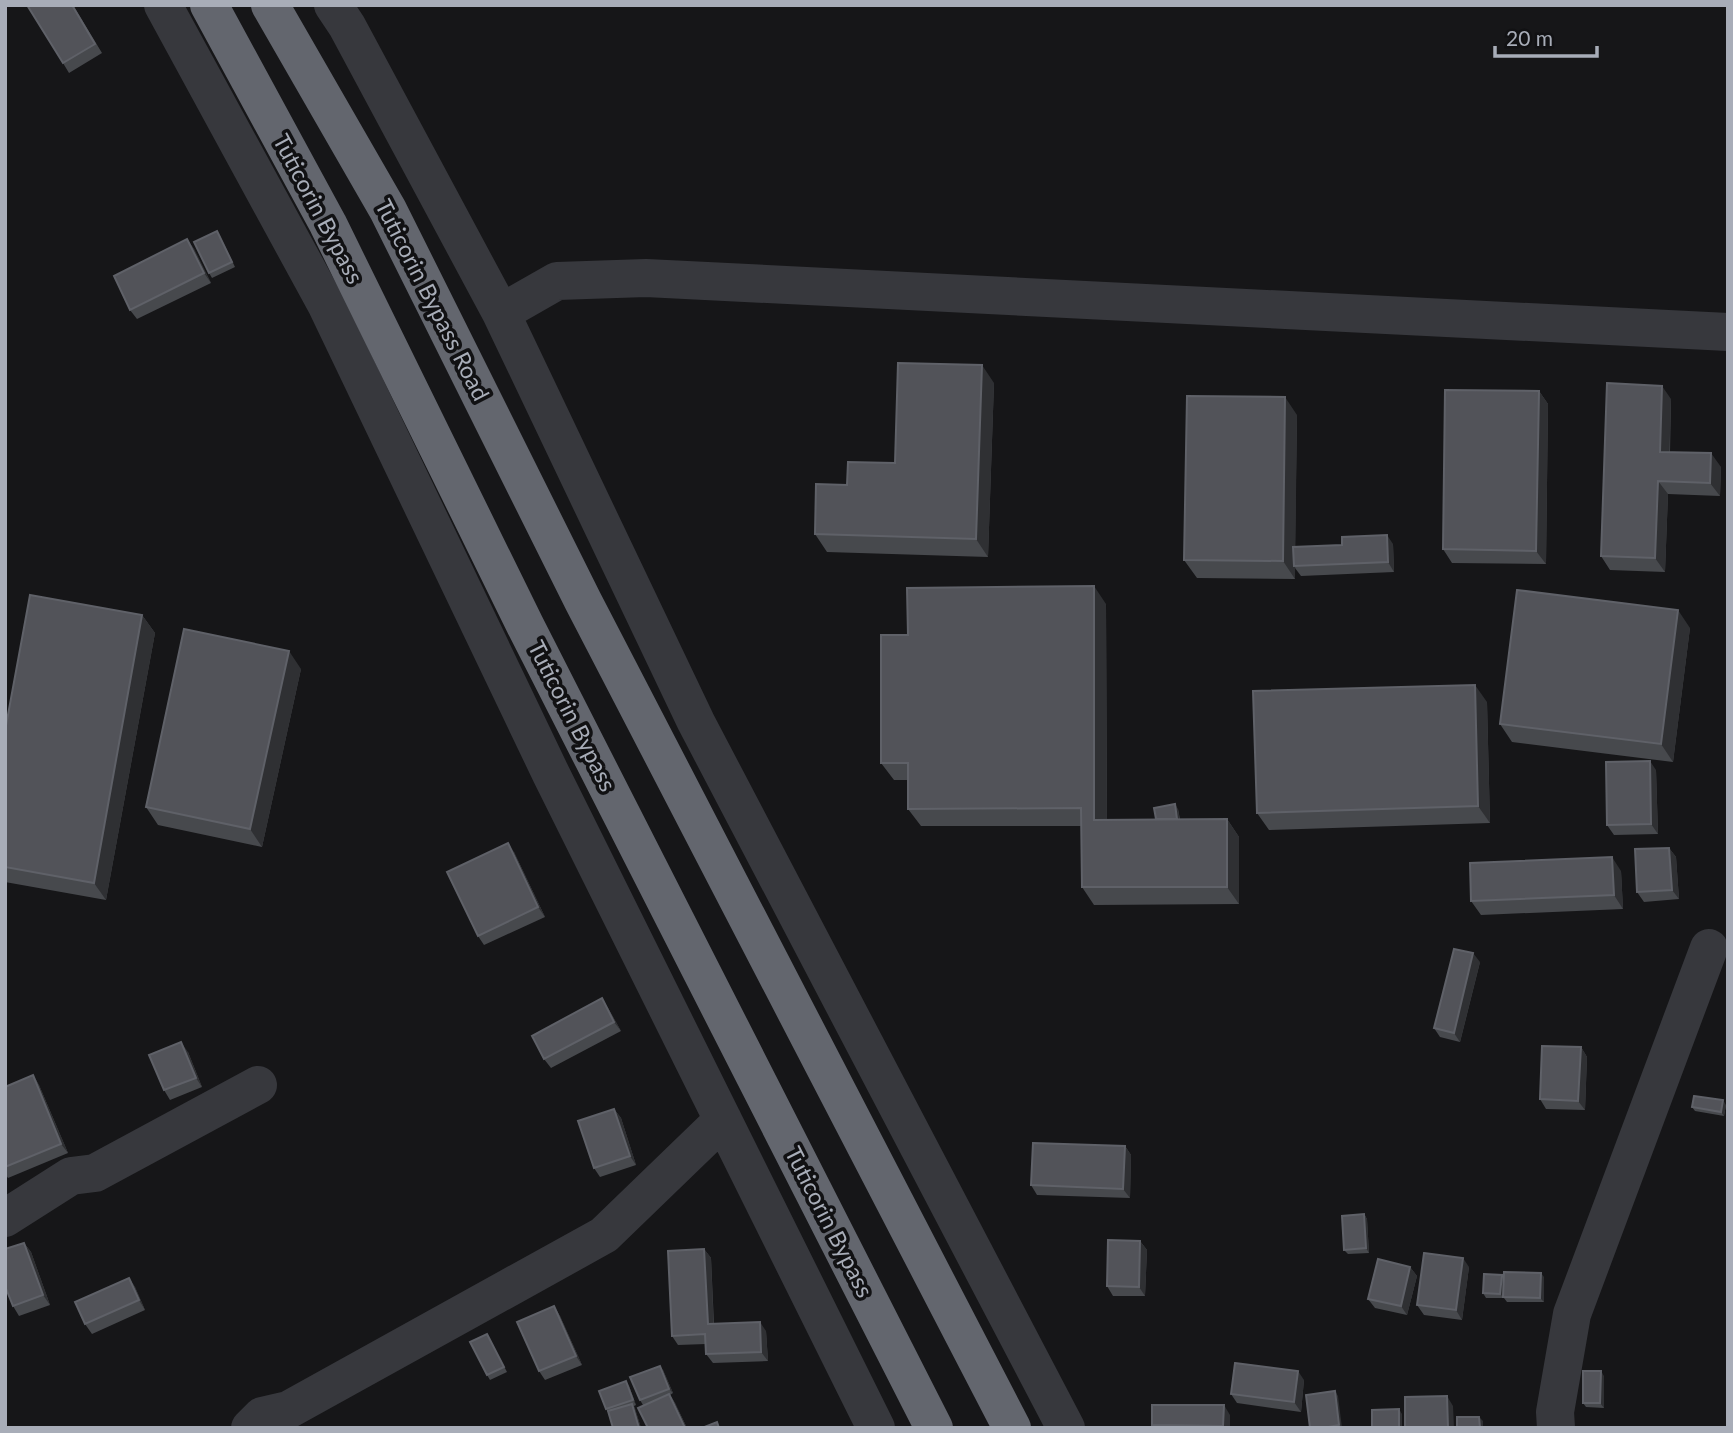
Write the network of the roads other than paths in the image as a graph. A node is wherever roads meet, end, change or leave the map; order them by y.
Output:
1 (163, 5) edge
2 (209, 5) edge
3 (270, 5) edge
4 (333, 5) edge
5 (501, 313) junction
6 (1728, 332) edge
7 (1709, 948) dead end
8 (258, 1085) dead end
9 (723, 1120) junction
10 (5, 1218) edge
11 (250, 1428) edge
12 (876, 1428) edge
13 (934, 1428) edge
14 (1012, 1428) edge
15 (1066, 1428) edge
16 (1556, 1428) edge

1 - 9 street
2 - 13 highway, Tuticorin Bypass
3 - 14 highway, Tuticorin Bypass Road
4 - 5 street
5 - 6 street
5 - 15 street
7 - 16 street
8 - 10 street
9 - 11 street
9 - 12 street

